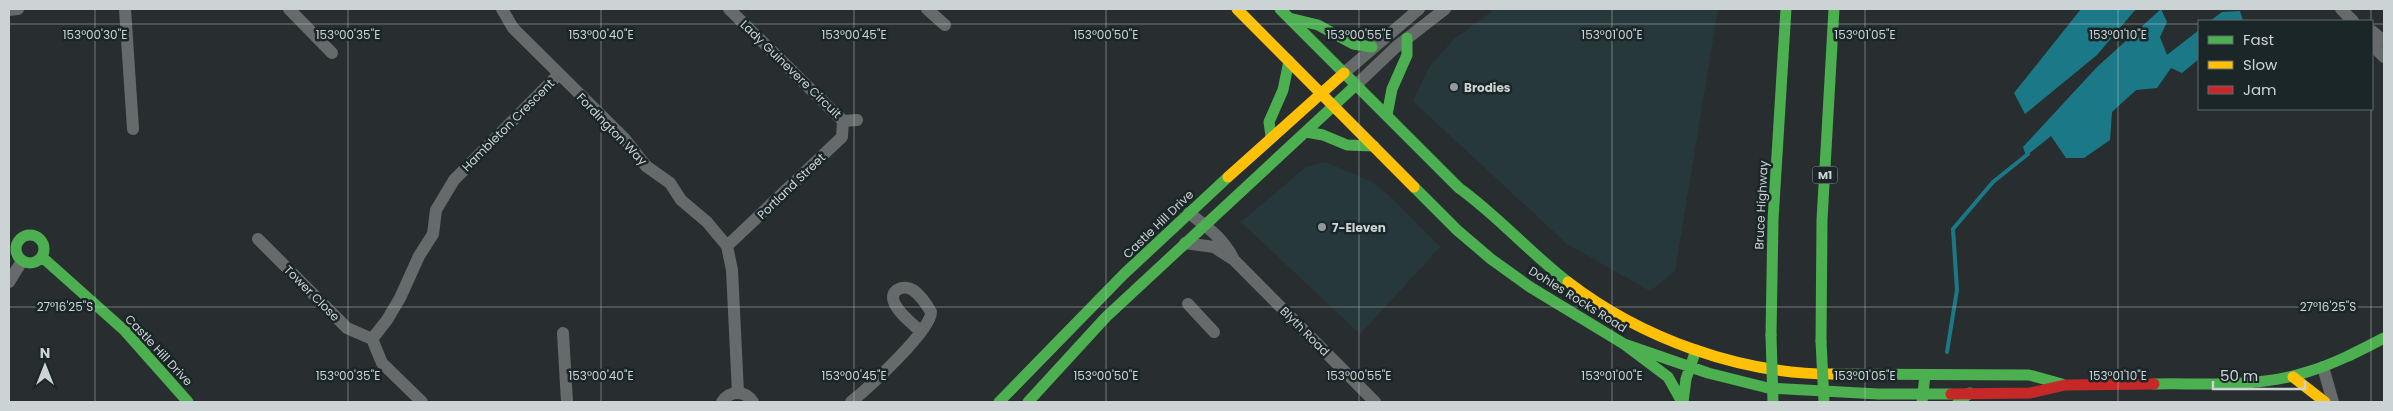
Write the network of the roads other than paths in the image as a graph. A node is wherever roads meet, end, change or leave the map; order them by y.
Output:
1 (18, 9) edge
2 (125, 9) edge
3 (289, 9) edge
4 (502, 9) edge
5 (729, 9) edge
6 (927, 9) edge
7 (1237, 9) edge
8 (1280, 9) edge
9 (1419, 9) edge
10 (1445, 9) edge
11 (1786, 9) edge
12 (1834, 9) edge
13 (2341, 9) edge
14 (9, 10) edge
15 (1288, 18) junction
16 (2352, 20) edge
17 (945, 25) dead end
18 (2373, 32) edge
19 (1407, 38) junction
20 (2384, 41) edge
21 (2373, 46) edge
22 (1372, 47) junction
23 (332, 53) dead end
24 (2384, 57) edge
25 (1289, 62) junction
26 (1344, 73) junction
27 (559, 74) junction
28 (1356, 85) junction
29 (1321, 92) junction
30 (1334, 105) junction
31 (1387, 115) junction
32 (857, 120) dead end
33 (843, 121) junction
34 (133, 129) dead end
35 (1306, 132) junction
36 (1271, 136) junction
37 (1374, 146) junction
38 (1189, 213) junction
39 (1204, 225) junction
40 (258, 238) dead end
41 (14, 239) edge
42 (1185, 243) junction
43 (727, 246) junction
44 (42, 257) junction
45 (1234, 260) junction
46 (22, 261) junction
47 (9, 282) edge
48 (1188, 304) dead end
49 (921, 332) dead end
50 (1214, 332) dead end
51 (563, 333) dead end
52 (2384, 338) edge
53 (372, 339) junction
54 (1624, 344) junction
55 (1696, 350) junction
56 (2323, 367) junction
57 (1690, 368) junction
58 (1925, 375) junction
59 (2293, 377) junction
60 (2065, 385) junction
61 (738, 393) junction
62 (1970, 393) junction
63 (1923, 398) edge
64 (188, 402) edge
65 (422, 402) edge
66 (567, 402) edge
67 (722, 402) edge
68 (753, 402) edge
69 (851, 402) edge
70 (998, 402) edge
71 (1028, 402) edge
72 (1375, 402) edge
73 (1682, 402) edge
74 (1773, 402) edge
75 (1824, 402) edge
76 (1958, 402) edge
77 (2324, 402) edge
78 (2333, 402) edge

1 - 14 street
2 - 34 street
3 - 23 street
4 - 27 street, Fordington Way
5 - 33 street, Lady Guinevere Circuit
6 - 17 street
7 - 25 main road, Dohles Rocks Road
8 - 15 main road, Dohles Rocks Road
9 - 22 street
10 - 19 street
11 - 74 main road, Bruce Highway, bridge
12 - 75 main road, M1, bridge
13 - 16 street
15 - 22 main road
15 - 26 main road, Dohles Rocks Road
18 - 20 street
19 - 28 street
19 - 31 main road
21 - 24 street
22 - 26 street
25 - 29 main road, Dohles Rocks Road
25 - 36 main road
26 - 28 main road, Dohles Rocks Road
26 - 29 main road, Castle Hill Drive
27 - 43 street, Fordington Way
27 - 53 street, Hambleton Crescent
28 - 30 main road
28 - 31 main road, Dohles Rocks Road
29 - 30 main road, Dohles Rocks Road
29 - 36 main road, Castle Hill Drive
30 - 35 main road
30 - 37 main road, Dohles Rocks Road
31 - 55 main road, Dohles Rocks Road
32 - 33 street, Lady Guinevere Circuit
33 - 43 street, Portland Street
35 - 37 main road
35 - 39 main road
36 - 38 main road, Castle Hill Drive
37 - 54 main road, Dohles Rocks Road
38 - 39 street, Blyth Road
38 - 70 main road, Castle Hill Drive
39 - 42 main road
39 - 45 street, Blyth Road
40 - 53 street, Tower Close
41 - 44 main road
41 - 46 main road
42 - 45 street, Blyth Road
42 - 71 main road
43 - 61 street, Fordington Way
44 - 46 main road
44 - 64 main road, Castle Hill Drive
45 - 72 street, Blyth Road
46 - 47 street
48 - 50 street
49 - 69 street
51 - 66 street
52 - 56 main road, Dohles Rocks Road
53 - 65 street
54 - 57 main road, Dohles Rocks Road
54 - 73 main road
55 - 57 main road
55 - 58 main road, Dohles Rocks Road
56 - 59 main road, Dohles Rocks Road
56 - 78 street
57 - 63 main road, Dohles Rocks Road
57 - 73 main road
58 - 60 main road, Dohles Rocks Road
58 - 63 main road
59 - 60 main road, Dohles Rocks Road
59 - 77 main road
60 - 62 main road, Dohles Rocks Road
61 - 67 street
61 - 68 street
62 - 63 main road, Dohles Rocks Road
62 - 76 main road

